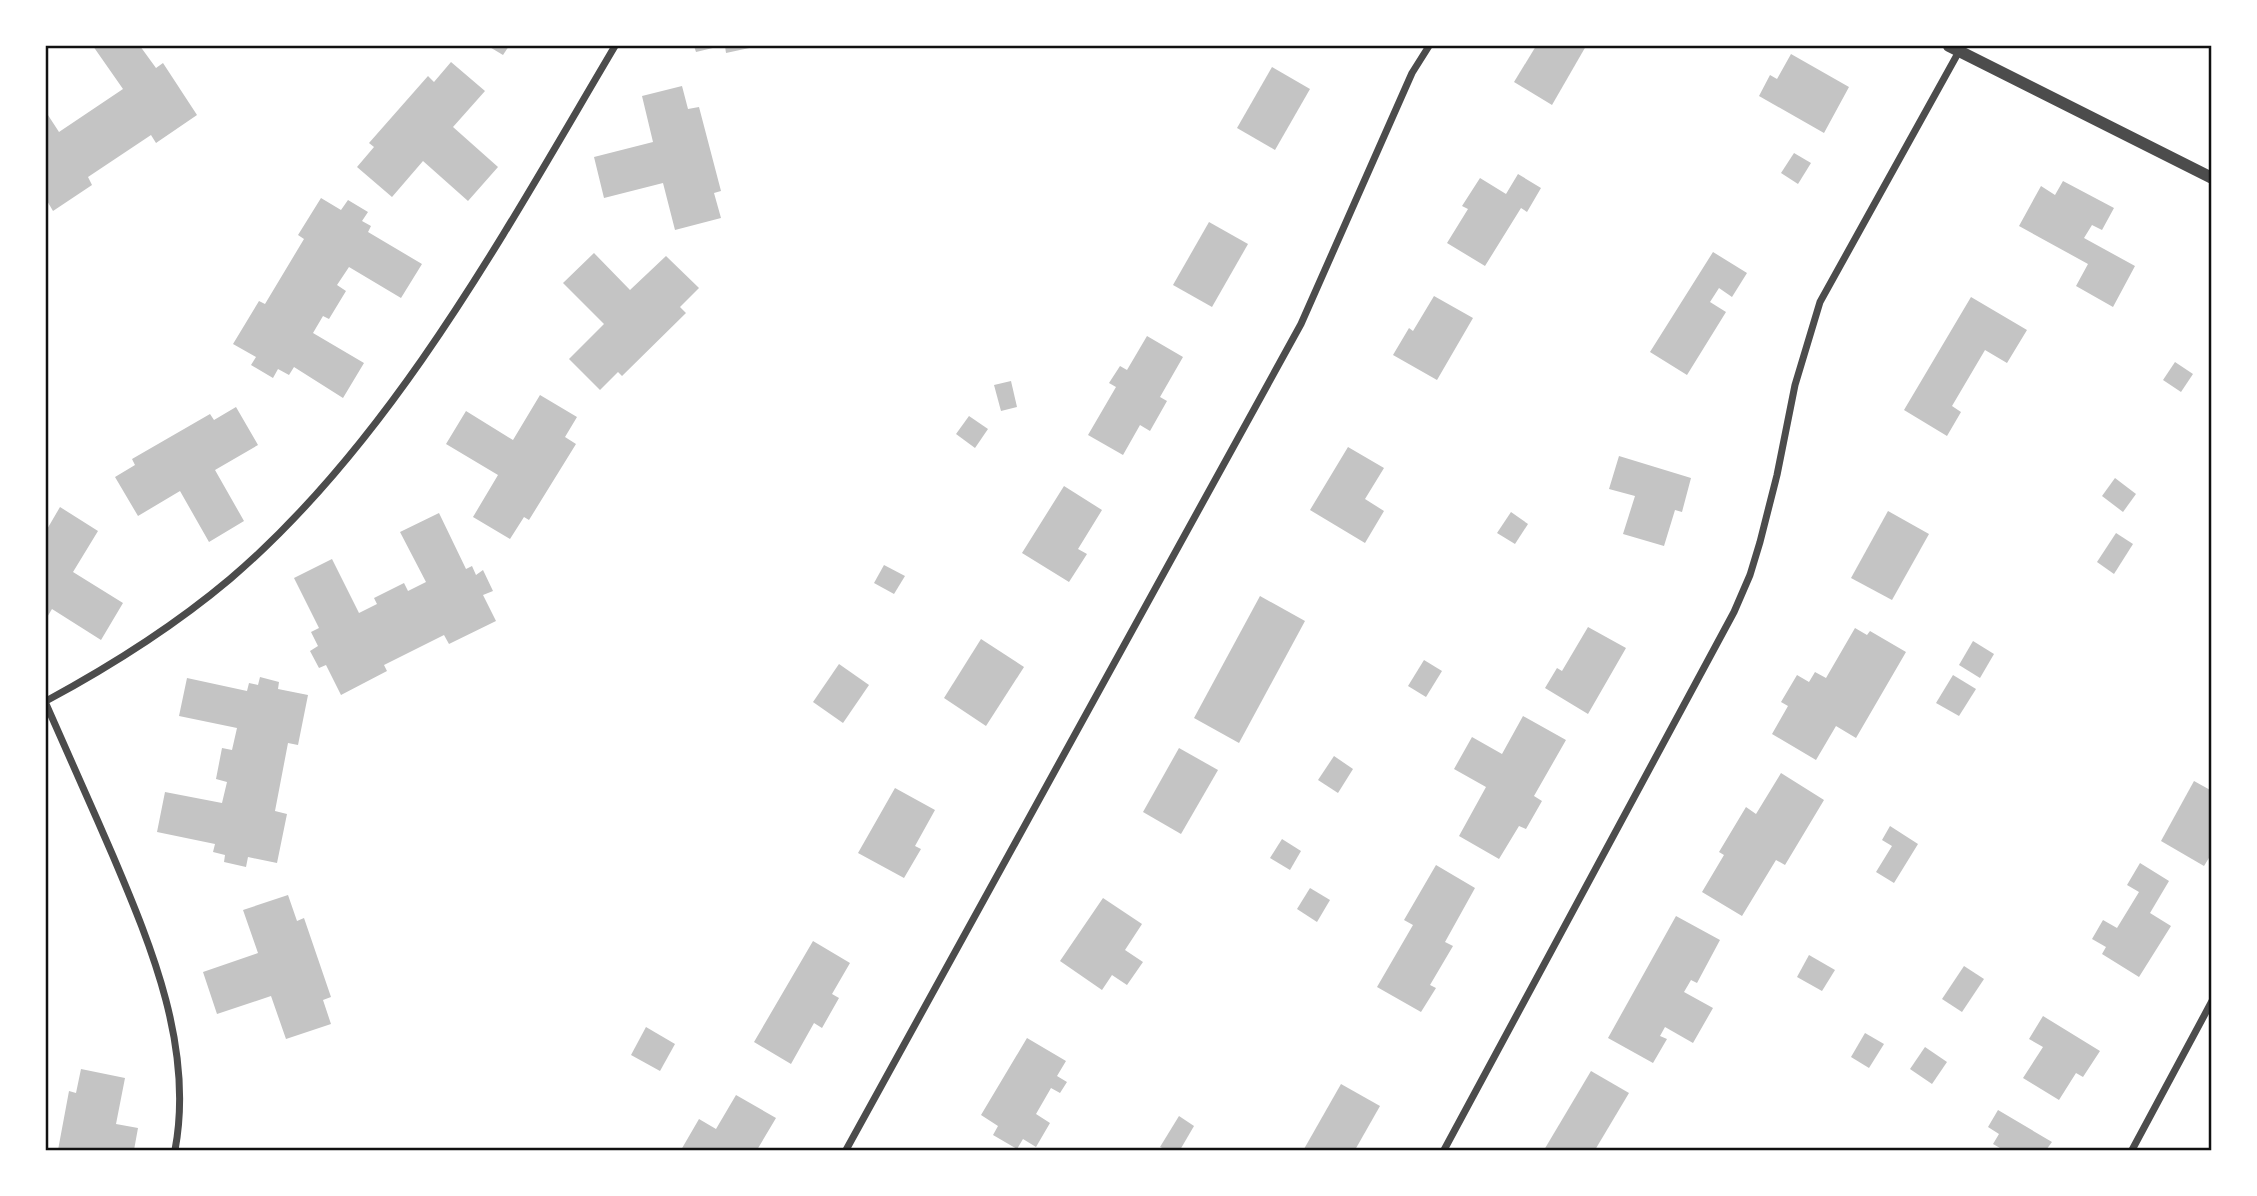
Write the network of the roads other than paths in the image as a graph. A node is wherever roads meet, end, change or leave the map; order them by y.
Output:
1 (615, 46) edge
2 (1429, 46) edge
3 (1957, 47) edge
4 (2211, 178) edge
5 (46, 702) edge
6 (2211, 1001) edge
7 (175, 1150) edge
8 (846, 1150) edge
9 (1444, 1150) edge
10 (2132, 1150) edge

1 - 5 street
2 - 8 street
3 - 4 street
3 - 9 street
5 - 7 street
6 - 10 street

